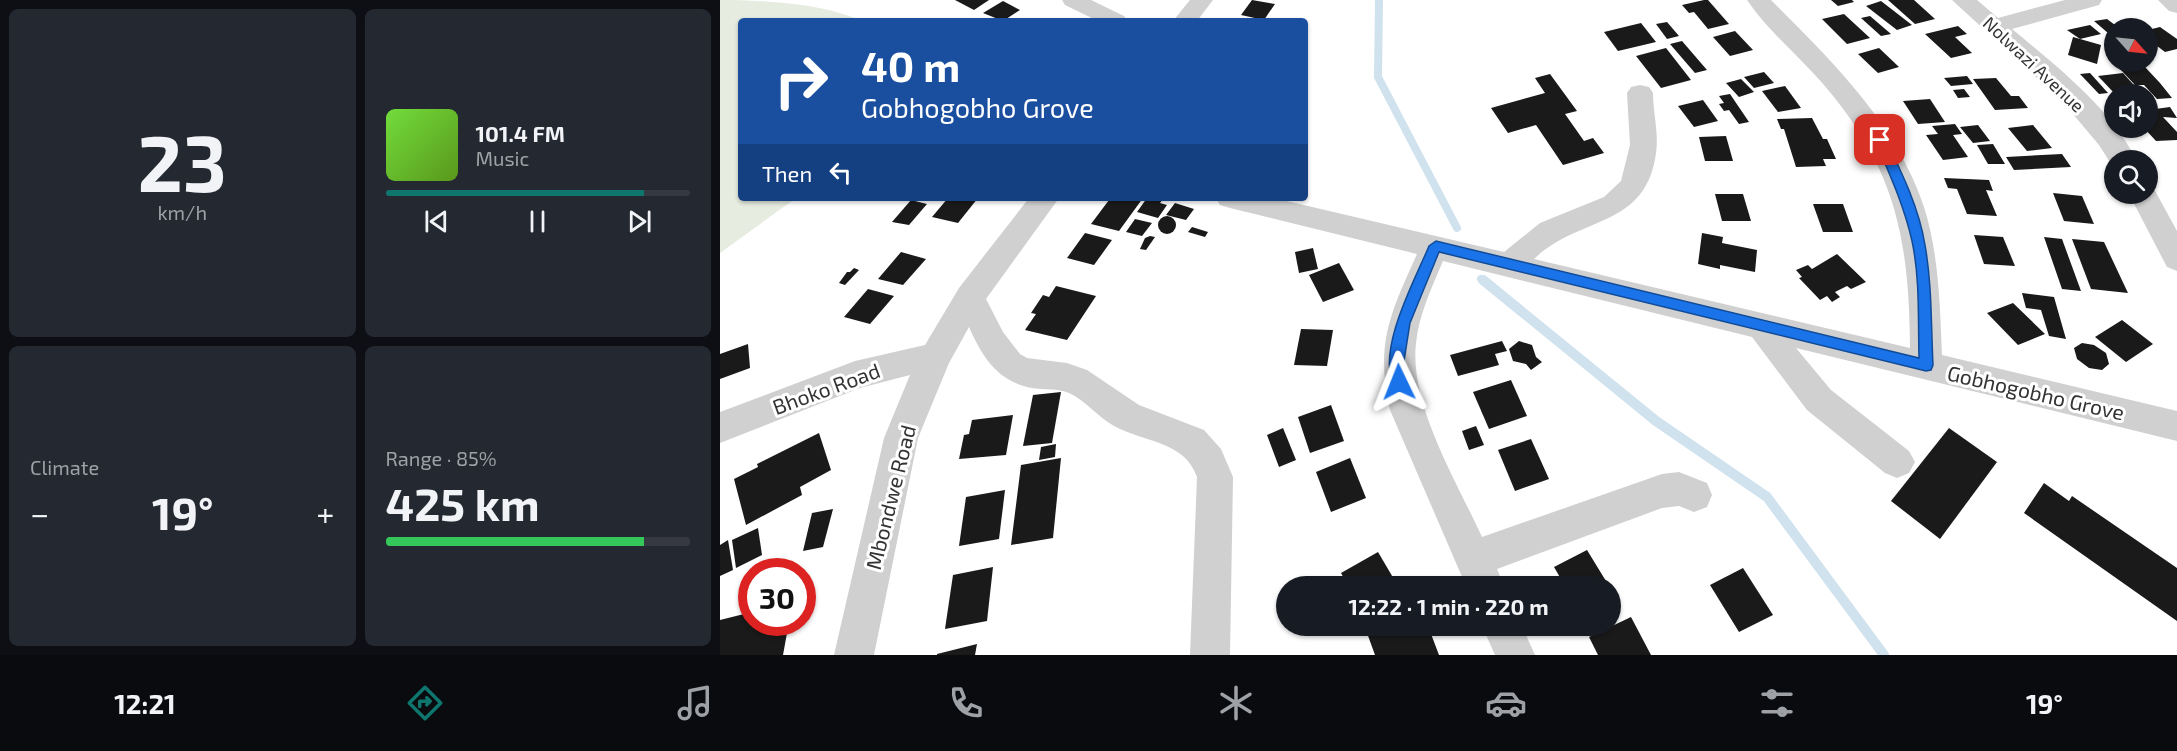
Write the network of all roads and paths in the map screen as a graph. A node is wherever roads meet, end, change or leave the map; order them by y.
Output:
1 (1073, 0) edge
2 (1202, 0) edge
3 (1758, 0) edge
4 (1963, 0) edge
5 (2091, 0) edge
6 (1110, 18) edge
7 (1187, 18) edge
8 (1994, 26) junction
9 (1640, 93) dead end
10 (2115, 150) edge
11 (1043, 201) edge
12 (1243, 201) edge
13 (2148, 204) edge
14 (1436, 246) junction
15 (2177, 259) edge
16 (1511, 264) junction
17 (970, 297) junction
18 (1762, 326) junction
19 (935, 357) junction
20 (1926, 365) junction
21 (2177, 426) edge
22 (720, 428) edge
23 (1897, 462) dead end
24 (1694, 495) dead end
25 (1479, 573) edge
26 (1506, 636) edge
27 (854, 655) edge
28 (1210, 655) edge
29 (1515, 655) edge

1 - 6 street
2 - 7 street
3 - 20 street
4 - 8 street, Nolwazi Avenue
5 - 8 street
8 - 10 street, Nolwazi Avenue
9 - 16 street
11 - 17 street, Mbondwe Road
12 - 14 street, Gobhogobho Grove
13 - 15 street
14 - 16 street, Gobhogobho Grove
14 - 25 street
16 - 18 street, Gobhogobho Grove
17 - 19 street, Mbondwe Road
17 - 28 street
18 - 20 street, Gobhogobho Grove
18 - 23 street
19 - 22 street, Bhoko Road
19 - 27 street, Mbondwe Road
20 - 21 street, Gobhogobho Grove
24 - 25 street
26 - 29 street

